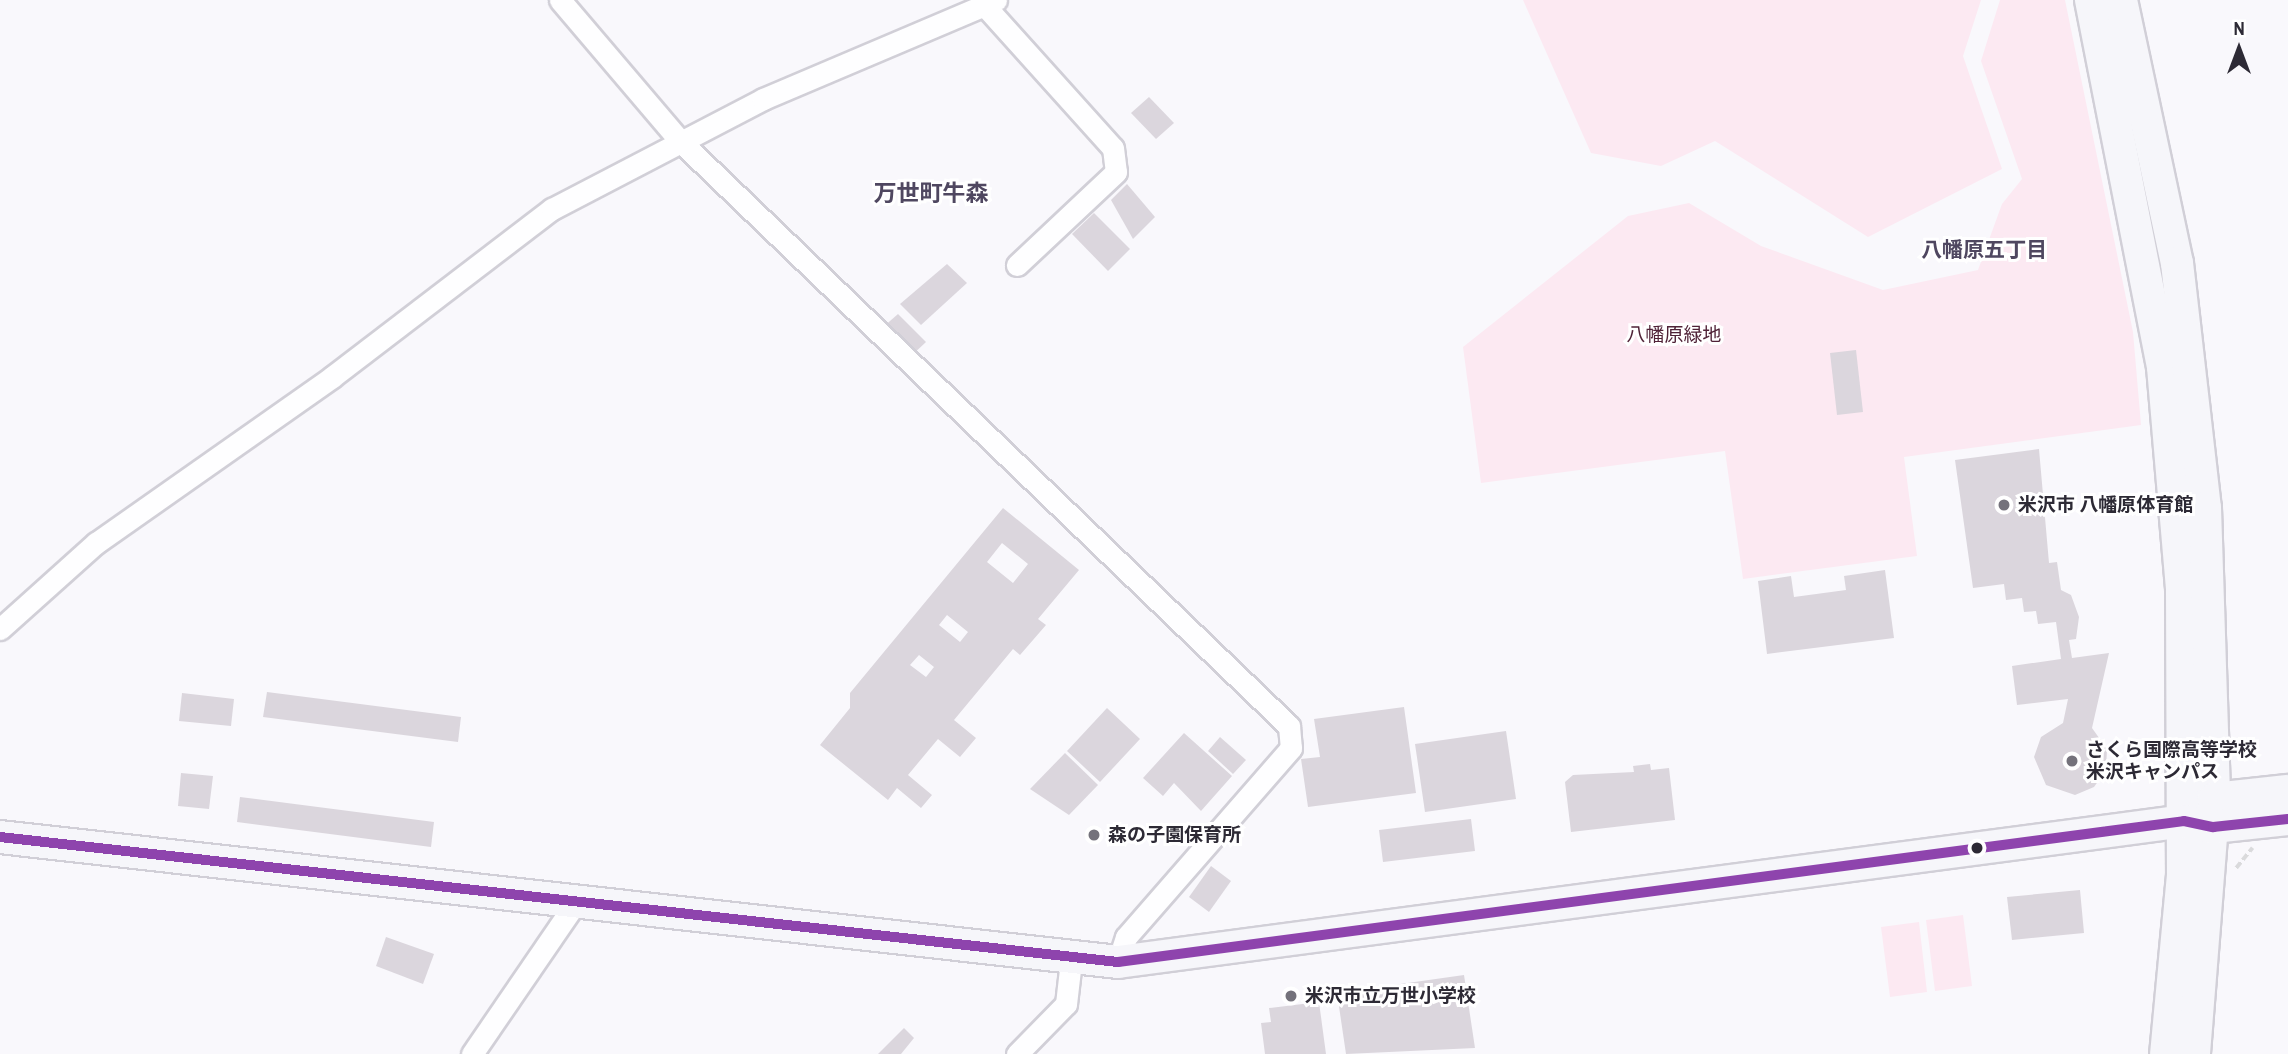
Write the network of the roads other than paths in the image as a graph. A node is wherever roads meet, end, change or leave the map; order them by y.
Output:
1 (560, 0) edge
2 (2091, 0) edge
3 (2121, 0) edge
4 (990, 3) edge
5 (681, 142) junction
6 (1017, 265) dead end
7 (0, 629) edge
8 (2288, 791) edge
9 (2204, 816) junction
10 (2288, 820) edge
11 (0, 837) edge
12 (574, 905) junction
13 (1071, 961) junction
14 (1118, 962) junction
15 (472, 1054) edge
16 (1017, 1054) edge
17 (2166, 1054) edge
18 (2194, 1054) edge

1 - 5 street
2 - 9 street
3 - 9 street
4 - 5 street
4 - 6 street
5 - 7 street
5 - 14 street
8 - 9 street
9 - 10 street
9 - 14 street
9 - 17 street
9 - 18 street
11 - 12 street
12 - 13 street
12 - 15 street
13 - 14 street
13 - 16 street

